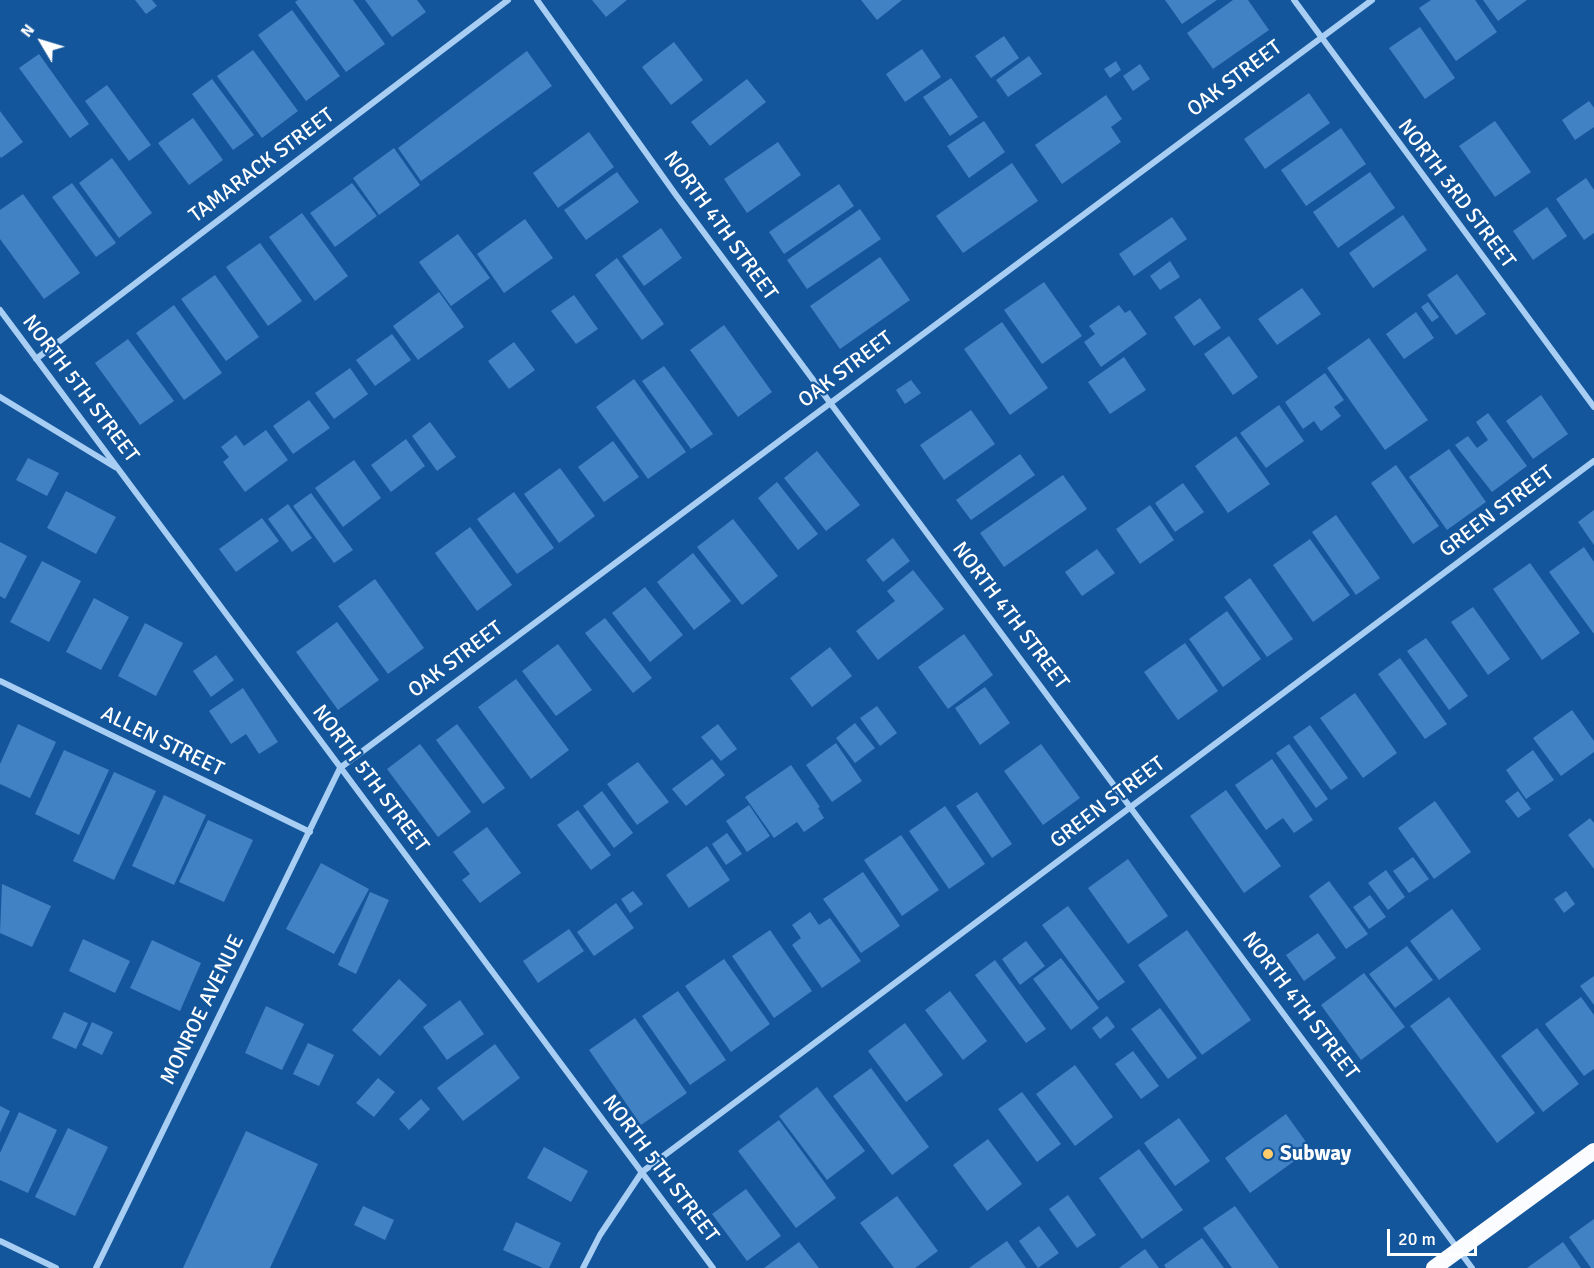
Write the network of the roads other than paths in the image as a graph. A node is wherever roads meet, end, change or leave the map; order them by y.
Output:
1 (508, 0) edge
2 (537, 0) edge
3 (1294, 0) edge
4 (1372, 0) edge
5 (1319, 37) junction
6 (0, 310) edge
7 (36, 359) junction
8 (0, 397) edge
9 (830, 402) junction
10 (1594, 407) edge
11 (1594, 461) edge
12 (118, 468) junction
13 (0, 681) edge
14 (340, 768) junction
15 (1131, 807) junction
16 (310, 832) junction
17 (1594, 1151) edge
18 (642, 1172) junction
19 (0, 1241) edge
20 (1460, 1249) junction
21 (56, 1268) edge
22 (96, 1268) edge
23 (583, 1268) edge
24 (713, 1268) edge
25 (1434, 1268) edge
26 (1472, 1268) edge

1 - 7 street, TAMARACK STREET
2 - 9 street, NORTH 4TH STREET
3 - 5 street, NORTH 3RD STREET
4 - 5 street, OAK STREET
5 - 9 street, OAK STREET
5 - 10 street, NORTH 3RD STREET
6 - 7 street, NORTH 5TH STREET
7 - 12 street, NORTH 5TH STREET
8 - 12 street
9 - 14 street, OAK STREET
9 - 15 street, NORTH 4TH STREET
11 - 15 street, GREEN STREET
12 - 14 street, NORTH 5TH STREET
13 - 16 street, ALLEN STREET
14 - 16 street, MONROE AVENUE
14 - 18 street, NORTH 5TH STREET
15 - 18 street, GREEN STREET
15 - 20 street, NORTH 4TH STREET
16 - 22 street, MONROE AVENUE
17 - 20 highway
18 - 23 street, GREEN STREET
18 - 24 street, NORTH 5TH STREET
19 - 21 street
20 - 25 highway
20 - 26 street, NORTH 4TH STREET

